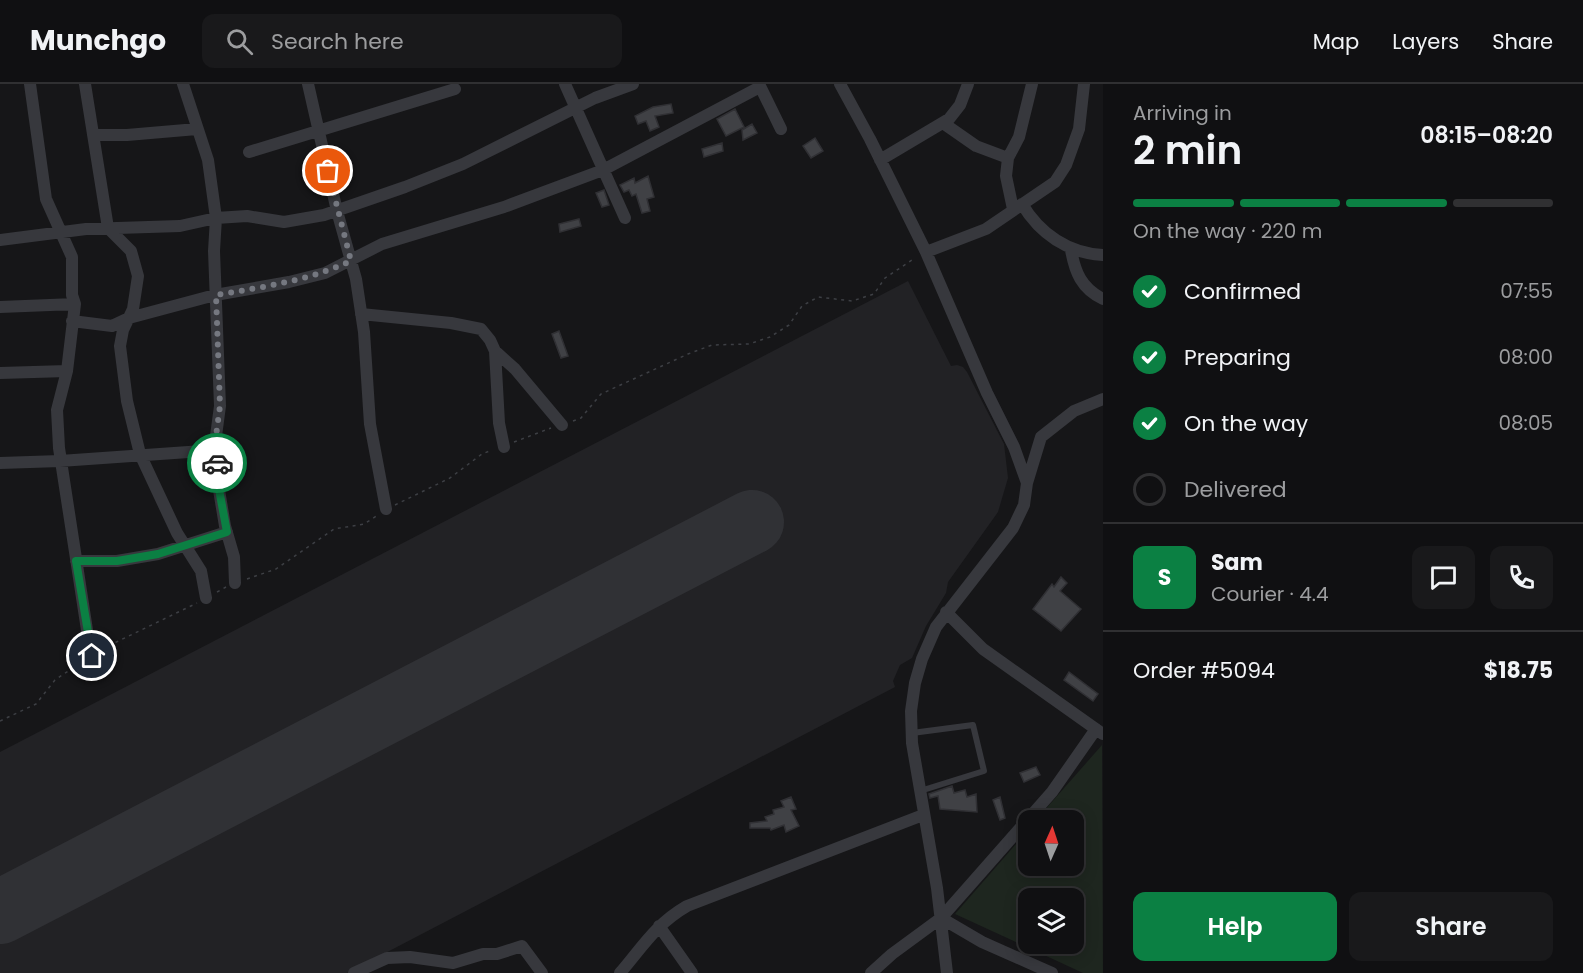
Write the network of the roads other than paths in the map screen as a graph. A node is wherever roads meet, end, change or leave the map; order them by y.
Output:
1 (30, 84) edge
2 (85, 84) edge
3 (183, 84) edge
4 (308, 84) edge
5 (565, 84) edge
6 (633, 84) edge
7 (840, 84) edge
8 (968, 84) edge
9 (1032, 84) edge
10 (1084, 84) edge
11 (759, 86) edge
12 (455, 89) dead end
13 (576, 108) junction
14 (943, 123) junction
15 (197, 129) junction
16 (781, 129) dead end
17 (319, 131) junction
18 (93, 135) junction
19 (249, 152) dead end
20 (1008, 158) junction
21 (880, 160) junction
22 (603, 170) junction
23 (1018, 206) junction
24 (337, 211) junction
25 (216, 218) junction
26 (625, 218) dead end
27 (108, 228) junction
28 (63, 232) junction
29 (0, 240) edge
30 (1071, 250) junction
31 (926, 252) junction
32 (1103, 255) edge
33 (351, 261) junction
34 (216, 295) junction
35 (1103, 299) edge
36 (75, 304) junction
37 (0, 306) edge
38 (361, 314) junction
39 (129, 318) junction
40 (72, 321) junction
41 (495, 351) junction
42 (67, 371) junction
43 (0, 373) edge
44 (1103, 399) edge
45 (562, 425) road end
46 (504, 447) road end
47 (217, 450) junction
48 (140, 454) junction
49 (60, 461) junction
50 (0, 463) edge
51 (1027, 483) junction
52 (386, 509) road end
53 (227, 532) junction
54 (185, 546) junction
55 (76, 561) junction
56 (235, 583) road end
57 (206, 598) road end
58 (946, 612) junction
59 (92, 656) road end
60 (1100, 732) edge
61 (911, 733) junction
62 (920, 791) junction
63 (923, 815) junction
64 (941, 918) junction
65 (659, 926) junction
66 (450, 968) edge
67 (354, 973) edge
68 (542, 973) edge
69 (620, 973) edge
70 (692, 973) edge
71 (871, 973) edge
72 (947, 973) edge
73 (1052, 973) edge

1 - 28 street
2 - 18 street
3 - 15 street
4 - 17 street
5 - 13 street
6 - 13 street
7 - 21 street
8 - 14 street
9 - 20 street
10 - 23 street
11 - 16 street
11 - 22 street
12 - 17 street
13 - 22 street
13 - 24 street
14 - 20 street
14 - 21 street
15 - 18 street
15 - 25 street
17 - 19 street
17 - 24 street
18 - 27 street
20 - 23 street
21 - 31 street
22 - 26 street
22 - 33 street
23 - 30 street
23 - 31 street
24 - 25 street
24 - 33 street
25 - 27 street
25 - 34 street
27 - 28 street
27 - 39 street
28 - 29 street
28 - 36 street
30 - 32 street
30 - 35 street
31 - 51 street
33 - 34 street
33 - 38 street
34 - 39 street
34 - 47 street
36 - 37 street
36 - 40 street
38 - 41 street
38 - 52 street
39 - 40 street
39 - 48 street
40 - 42 street
41 - 45 street
41 - 46 street
42 - 43 street
42 - 49 street
44 - 51 street
47 - 48 street
47 - 53 street
48 - 49 street
48 - 54 street
49 - 50 street
49 - 55 street
51 - 58 street
53 - 54 street
53 - 56 street
54 - 55 street
54 - 57 street
55 - 59 street
58 - 60 street
58 - 61 street
60 - 64 street
61 - 62 street
61 - 62 lane
62 - 63 street
63 - 64 street
63 - 65 street
64 - 71 street
64 - 72 street
64 - 73 street
65 - 69 street
65 - 70 street
66 - 67 street
66 - 68 street

